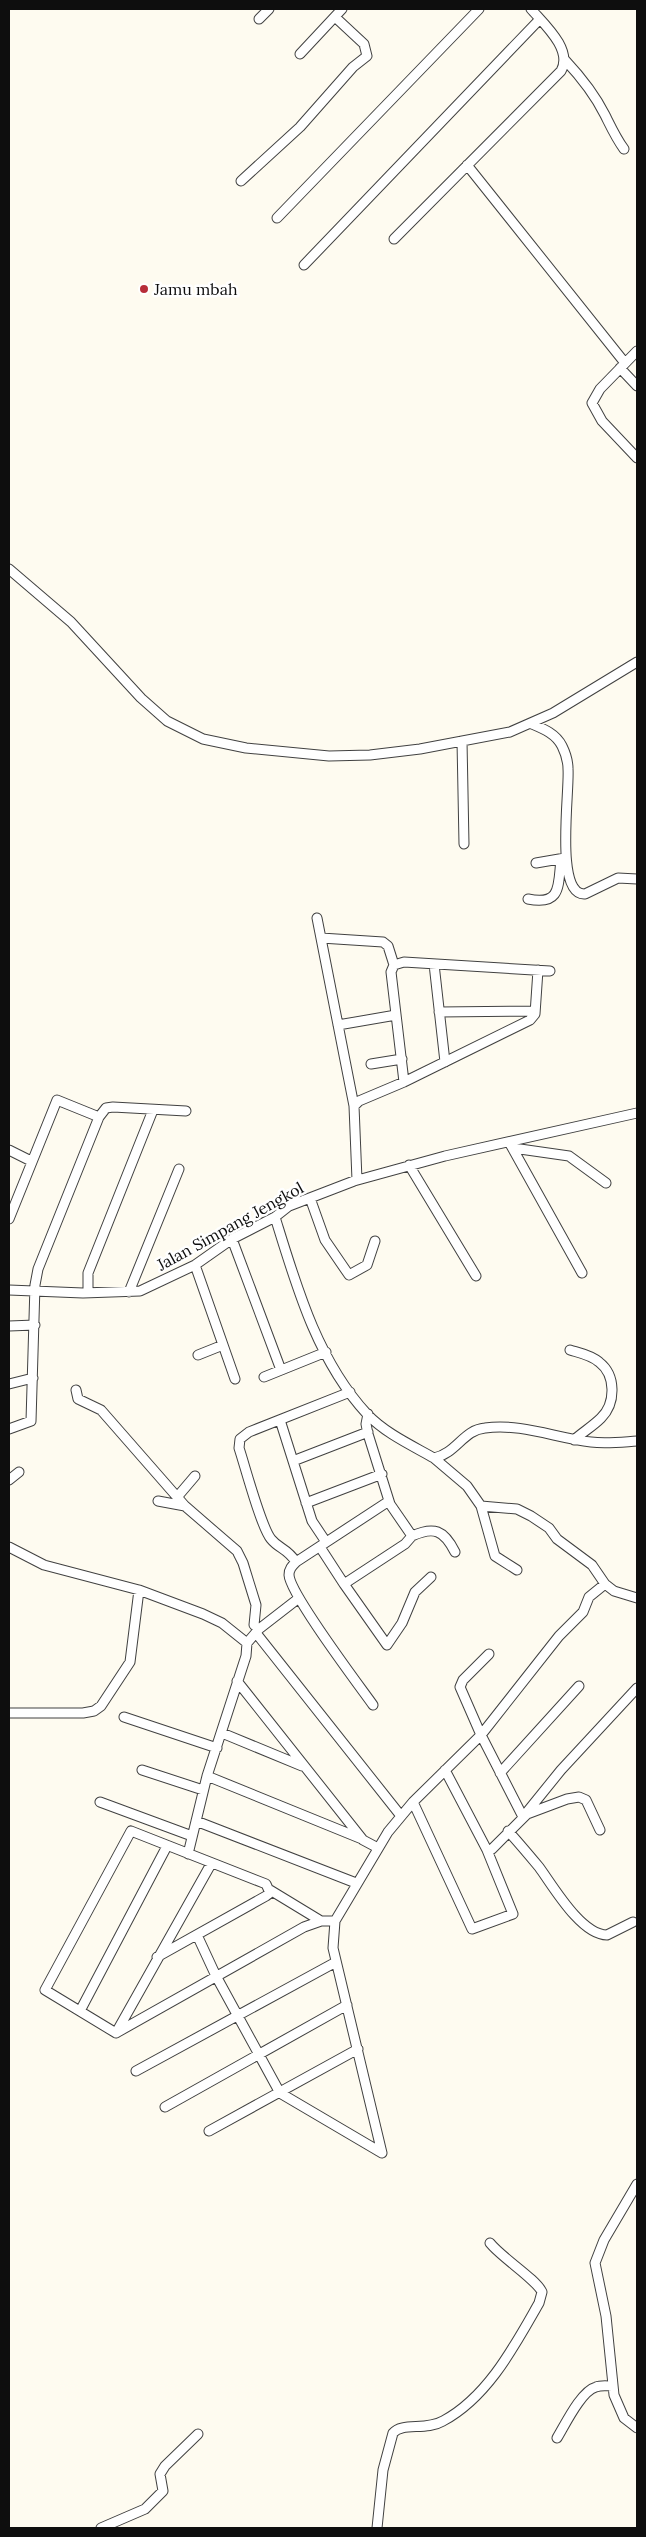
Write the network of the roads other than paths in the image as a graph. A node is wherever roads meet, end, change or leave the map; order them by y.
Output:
1 (269, 9) edge
2 (342, 9) edge
3 (479, 9) edge
4 (532, 9) edge
5 (335, 17) junction
6 (259, 19) dead end
7 (540, 19) junction
8 (300, 54) dead end
9 (565, 60) junction
10 (624, 149) dead end
11 (467, 165) junction
12 (241, 181) dead end
13 (277, 218) dead end
14 (394, 239) dead end
15 (304, 265) dead end
16 (637, 351) edge
17 (622, 366) junction
18 (637, 386) edge
19 (637, 458) edge
20 (9, 569) edge
21 (637, 662) edge
22 (532, 724) junction
23 (462, 741) junction
24 (464, 844) dead end
25 (563, 858) junction
26 (536, 863) dead end
27 (637, 878) edge
28 (528, 899) dead end
29 (317, 918) dead end
30 (321, 938) junction
31 (434, 964) junction
32 (394, 965) junction
33 (538, 970) junction
34 (550, 971) dead end
35 (535, 1011) junction
36 (439, 1012) junction
37 (396, 1015) junction
38 (338, 1025) junction
39 (402, 1059) junction
40 (445, 1062) junction
41 (371, 1064) dead end
42 (404, 1082) junction
43 (354, 1106) junction
44 (153, 1110) junction
45 (186, 1111) dead end
46 (637, 1113) edge
47 (99, 1117) junction
48 (511, 1145) junction
49 (9, 1150) edge
50 (31, 1161) junction
51 (409, 1164) junction
52 (179, 1169) dead end
53 (358, 1180) junction
54 (606, 1183) dead end
55 (310, 1198) junction
56 (12, 1200) edge
57 (275, 1217) junction
58 (9, 1219) edge
59 (232, 1239) junction
60 (376, 1241) dead end
61 (195, 1264) junction
62 (582, 1273) dead end
63 (476, 1276) dead end
64 (9, 1290) edge
65 (36, 1290) junction
66 (88, 1292) junction
67 (129, 1292) junction
68 (35, 1325) junction
69 (9, 1326) edge
70 (223, 1345) junction
71 (570, 1350) dead end
72 (326, 1352) junction
73 (198, 1355) dead end
74 (280, 1370) junction
75 (264, 1377) dead end
76 (33, 1378) junction
77 (235, 1379) dead end
78 (9, 1384) edge
79 (76, 1390) dead end
80 (350, 1392) junction
81 (368, 1414) junction
82 (280, 1420) junction
83 (9, 1429) edge
84 (368, 1432) junction
85 (574, 1440) junction
86 (637, 1441) edge
87 (434, 1458) junction
88 (293, 1461) junction
89 (19, 1472) dead end
90 (382, 1474) junction
91 (195, 1476) dead end
92 (9, 1480) edge
93 (178, 1496) junction
94 (158, 1501) dead end
95 (389, 1501) junction
96 (306, 1503) junction
97 (185, 1506) junction
98 (481, 1506) junction
99 (412, 1536) junction
100 (323, 1544) junction
101 (9, 1547) edge
102 (455, 1552) dead end
103 (296, 1562) junction
104 (517, 1570) dead end
105 (431, 1577) dead end
106 (344, 1584) junction
107 (605, 1584) junction
108 (139, 1590) junction
109 (299, 1598) junction
110 (637, 1598) edge
111 (258, 1631) junction
112 (246, 1643) junction
113 (489, 1654) dead end
114 (237, 1681) junction
115 (579, 1686) dead end
116 (637, 1688) edge
117 (373, 1705) dead end
118 (9, 1713) edge
119 (124, 1716) dead end
120 (222, 1733) junction
121 (481, 1735) junction
122 (217, 1748) junction
123 (304, 1766) junction
124 (142, 1770) dead end
125 (445, 1770) junction
126 (500, 1773) junction
127 (207, 1776) junction
128 (203, 1790) junction
129 (100, 1802) dead end
130 (414, 1802) junction
131 (401, 1816) junction
132 (522, 1817) junction
133 (196, 1822) junction
134 (600, 1830) dead end
135 (508, 1831) junction
136 (192, 1836) junction
137 (363, 1840) junction
138 (167, 1846) junction
139 (378, 1848) junction
140 (487, 1850) junction
141 (188, 1854) junction
142 (211, 1864) junction
143 (356, 1883) junction
144 (270, 1890) junction
145 (321, 1921) junction
146 (335, 1921) junction
147 (634, 1922) dead end
148 (197, 1935) junction
149 (158, 1957) junction
150 (336, 1962) junction
151 (216, 1976) junction
152 (347, 2005) junction
153 (80, 2011) junction
154 (238, 2015) junction
155 (116, 2033) junction
156 (358, 2049) junction
157 (259, 2054) junction
158 (136, 2071) dead end
159 (280, 2093) junction
160 (165, 2108) dead end
161 (209, 2131) dead end
162 (637, 2184) edge
163 (490, 2243) dead end
164 (612, 2386) junction
165 (637, 2428) edge
166 (198, 2434) dead end
167 (557, 2438) dead end
168 (101, 2528) edge
169 (377, 2528) edge

1 - 6 street
2 - 5 street
3 - 13 street
4 - 7 street
5 - 8 street
5 - 12 street
7 - 9 street
7 - 15 street
9 - 10 street
9 - 11 street
11 - 14 street
11 - 17 street
16 - 17 street
17 - 18 street
17 - 19 street
20 - 23 street
21 - 22 street
22 - 23 street
22 - 25 street
23 - 24 street
25 - 26 street
25 - 27 street
25 - 28 street
29 - 30 street
30 - 32 street
30 - 38 street
31 - 32 street
31 - 33 street
31 - 36 street
32 - 37 street
33 - 34 street
33 - 35 street
35 - 36 street
35 - 40 street
36 - 40 street
37 - 38 street
37 - 39 street
38 - 43 street
39 - 41 street
39 - 42 street
40 - 42 street
42 - 43 street
43 - 53 street
44 - 45 street
44 - 47 street
44 - 66 street
46 - 48 street, Jalan Simpang Jengkol
47 - 50 street
47 - 65 street
48 - 51 street, Jalan Simpang Jengkol
48 - 54 street
48 - 62 street
49 - 50 street
50 - 56 street
51 - 53 street, Jalan Simpang Jengkol
51 - 63 street
52 - 67 street
53 - 55 street, Jalan Simpang Jengkol
55 - 57 street, Jalan Simpang Jengkol
55 - 60 street
56 - 58 street
57 - 59 street, Jalan Simpang Jengkol
57 - 72 street
59 - 61 street, Jalan Simpang Jengkol
59 - 74 street
61 - 67 street, Jalan Simpang Jengkol
61 - 70 street
64 - 65 street, Jalan Simpang Jengkol
65 - 66 street, Jalan Simpang Jengkol
65 - 68 street
66 - 67 street, Jalan Simpang Jengkol
68 - 69 street
68 - 76 street
70 - 73 street
70 - 77 street
71 - 85 street
72 - 74 street
72 - 80 street
74 - 75 street
76 - 78 street
76 - 83 street
79 - 93 street
80 - 81 street
80 - 82 street
81 - 84 street
81 - 87 street
82 - 88 street
82 - 103 street
84 - 88 street
84 - 90 street
85 - 86 street
85 - 87 street
87 - 98 street
88 - 96 street
89 - 92 street
90 - 95 street
90 - 96 street
91 - 93 street
93 - 97 street
94 - 97 street
95 - 99 street
95 - 100 street
96 - 100 street
97 - 111 street
98 - 104 street
98 - 107 street
99 - 102 street
99 - 106 street
100 - 103 street
100 - 106 street
101 - 108 street
103 - 109 street
105 - 106 street
107 - 110 street
107 - 121 street
108 - 112 street
108 - 118 street
109 - 111 street
109 - 117 street
111 - 112 street
111 - 131 street
112 - 114 street
113 - 121 street
114 - 120 street
114 - 123 street
115 - 126 street
116 - 132 street
119 - 122 street
120 - 122 street
120 - 123 street
121 - 125 street
121 - 126 street
122 - 127 street
123 - 137 street
124 - 128 street
125 - 130 street
125 - 140 street
126 - 132 street
127 - 128 street
127 - 137 street
128 - 133 street
129 - 136 street
130 - 131 street
130 - 140 street
131 - 139 street
132 - 134 street
132 - 135 street
133 - 136 street
133 - 143 street
135 - 140 street
135 - 147 street
136 - 141 street
137 - 139 street
138 - 141 street
138 - 153 street
138 - 153 street
139 - 143 street
141 - 142 street
142 - 144 street
142 - 149 street
143 - 146 street
144 - 145 street
144 - 148 street
145 - 146 street
145 - 151 street
146 - 150 street
148 - 149 street
148 - 151 street
149 - 155 street
150 - 152 street
150 - 154 street
151 - 154 street
151 - 155 street
152 - 156 street
152 - 157 street
153 - 155 street
154 - 157 street
154 - 158 street
156 - 159 street
156 - 159 street
157 - 159 street
157 - 160 street
159 - 161 street
162 - 164 street
163 - 169 street
164 - 165 street
164 - 167 street
166 - 168 street

